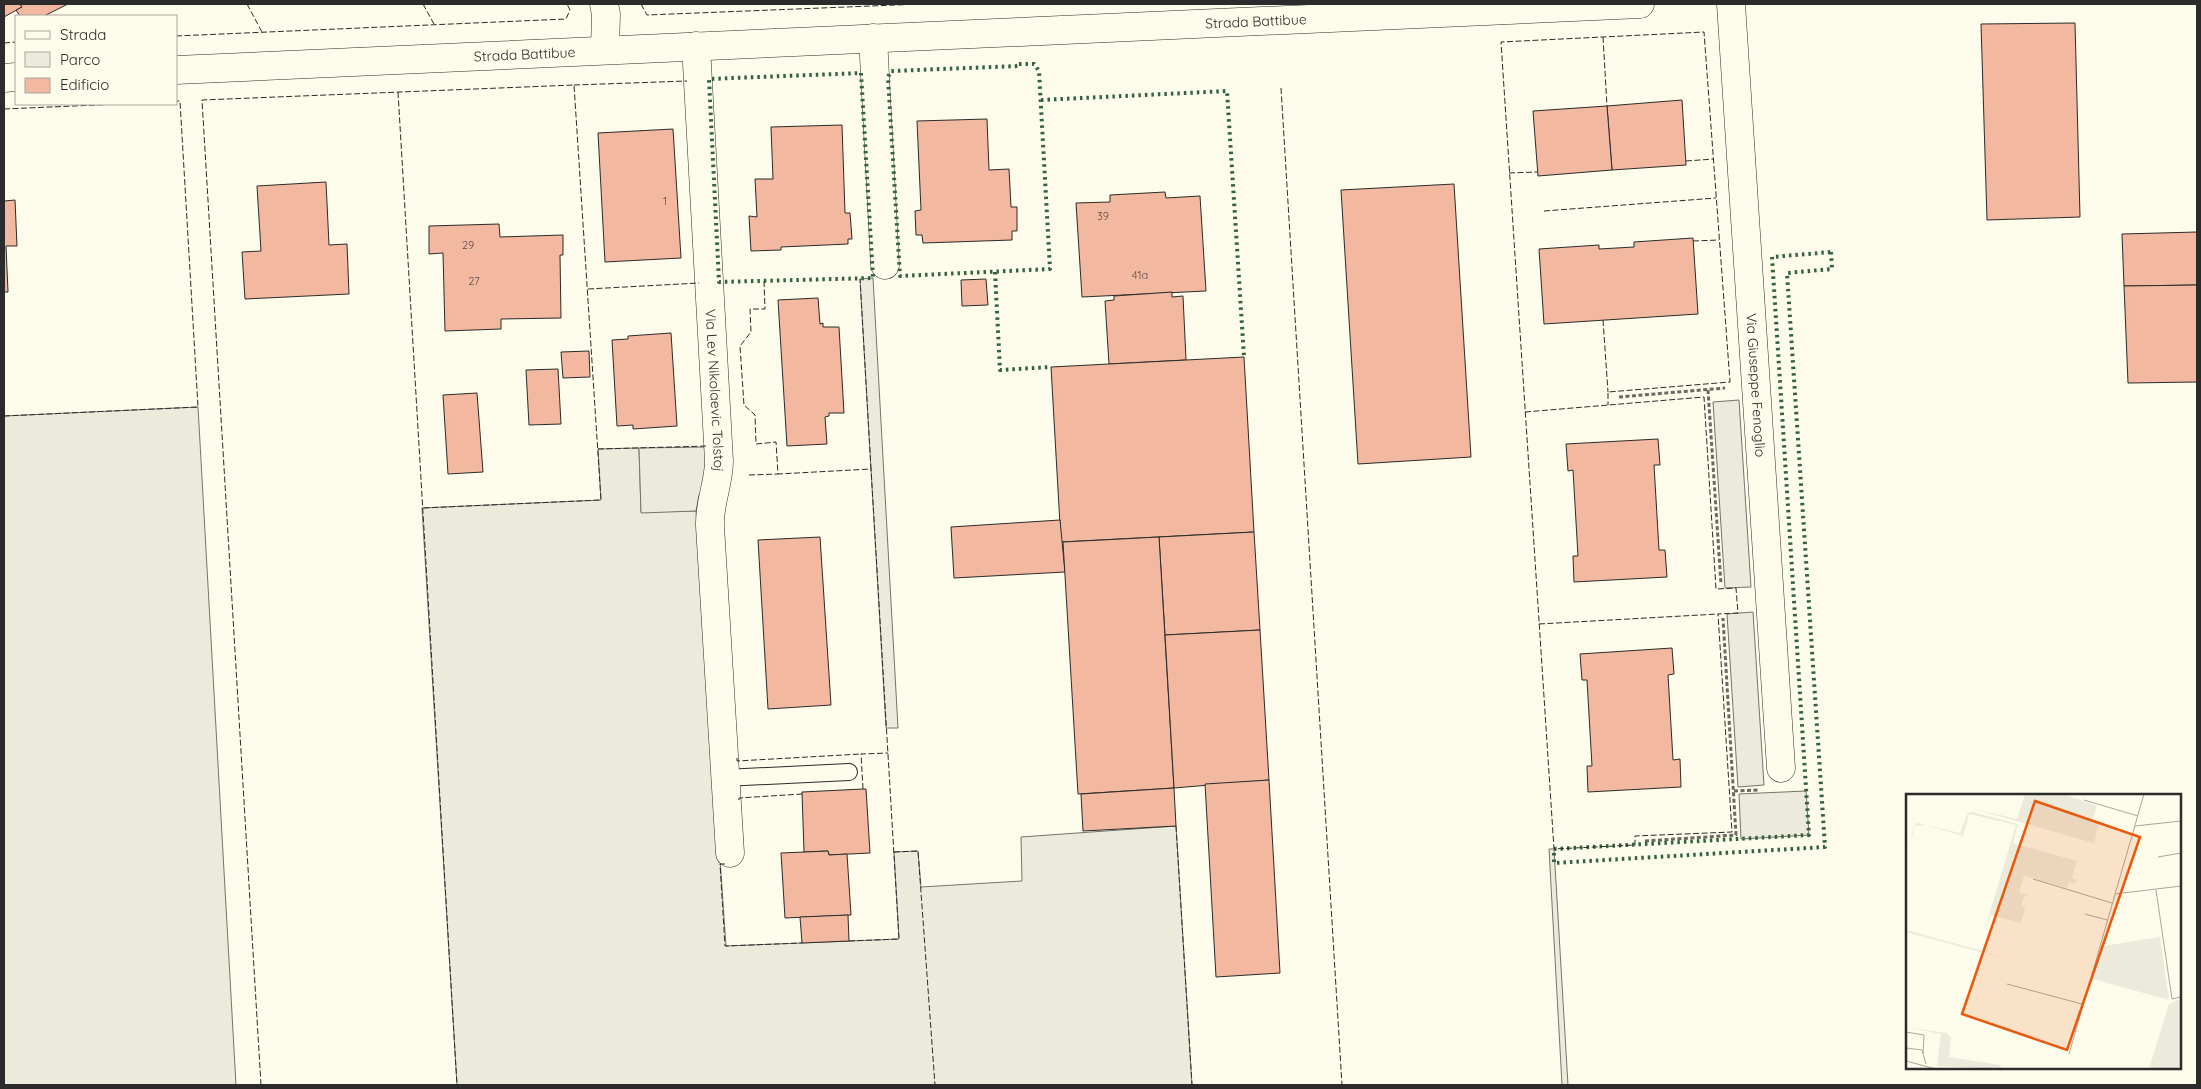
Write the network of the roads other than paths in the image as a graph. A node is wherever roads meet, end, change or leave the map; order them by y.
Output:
1 (604, 4) edge
2 (1640, 4) edge
3 (1730, 4) edge
4 (873, 38) junction
5 (696, 46) junction
6 (605, 49) junction
7 (178, 70) edge
8 (885, 265) dead end
9 (1781, 768) dead end
10 (849, 772) dead end
11 (725, 778) junction
12 (730, 853) dead end

1 - 6 street
2 - 4 street, Strada Battibue
3 - 9 street, Via Giuseppe Fenoglio
4 - 5 street, Strada Battibue
4 - 8 street
5 - 6 street, Strada Battibue
5 - 11 street, Via Lev Nikolaevic Tolstoj
6 - 7 street, Strada Battibue
10 - 11 lane
11 - 12 street, Via Lev Nikolaevic Tolstoj

